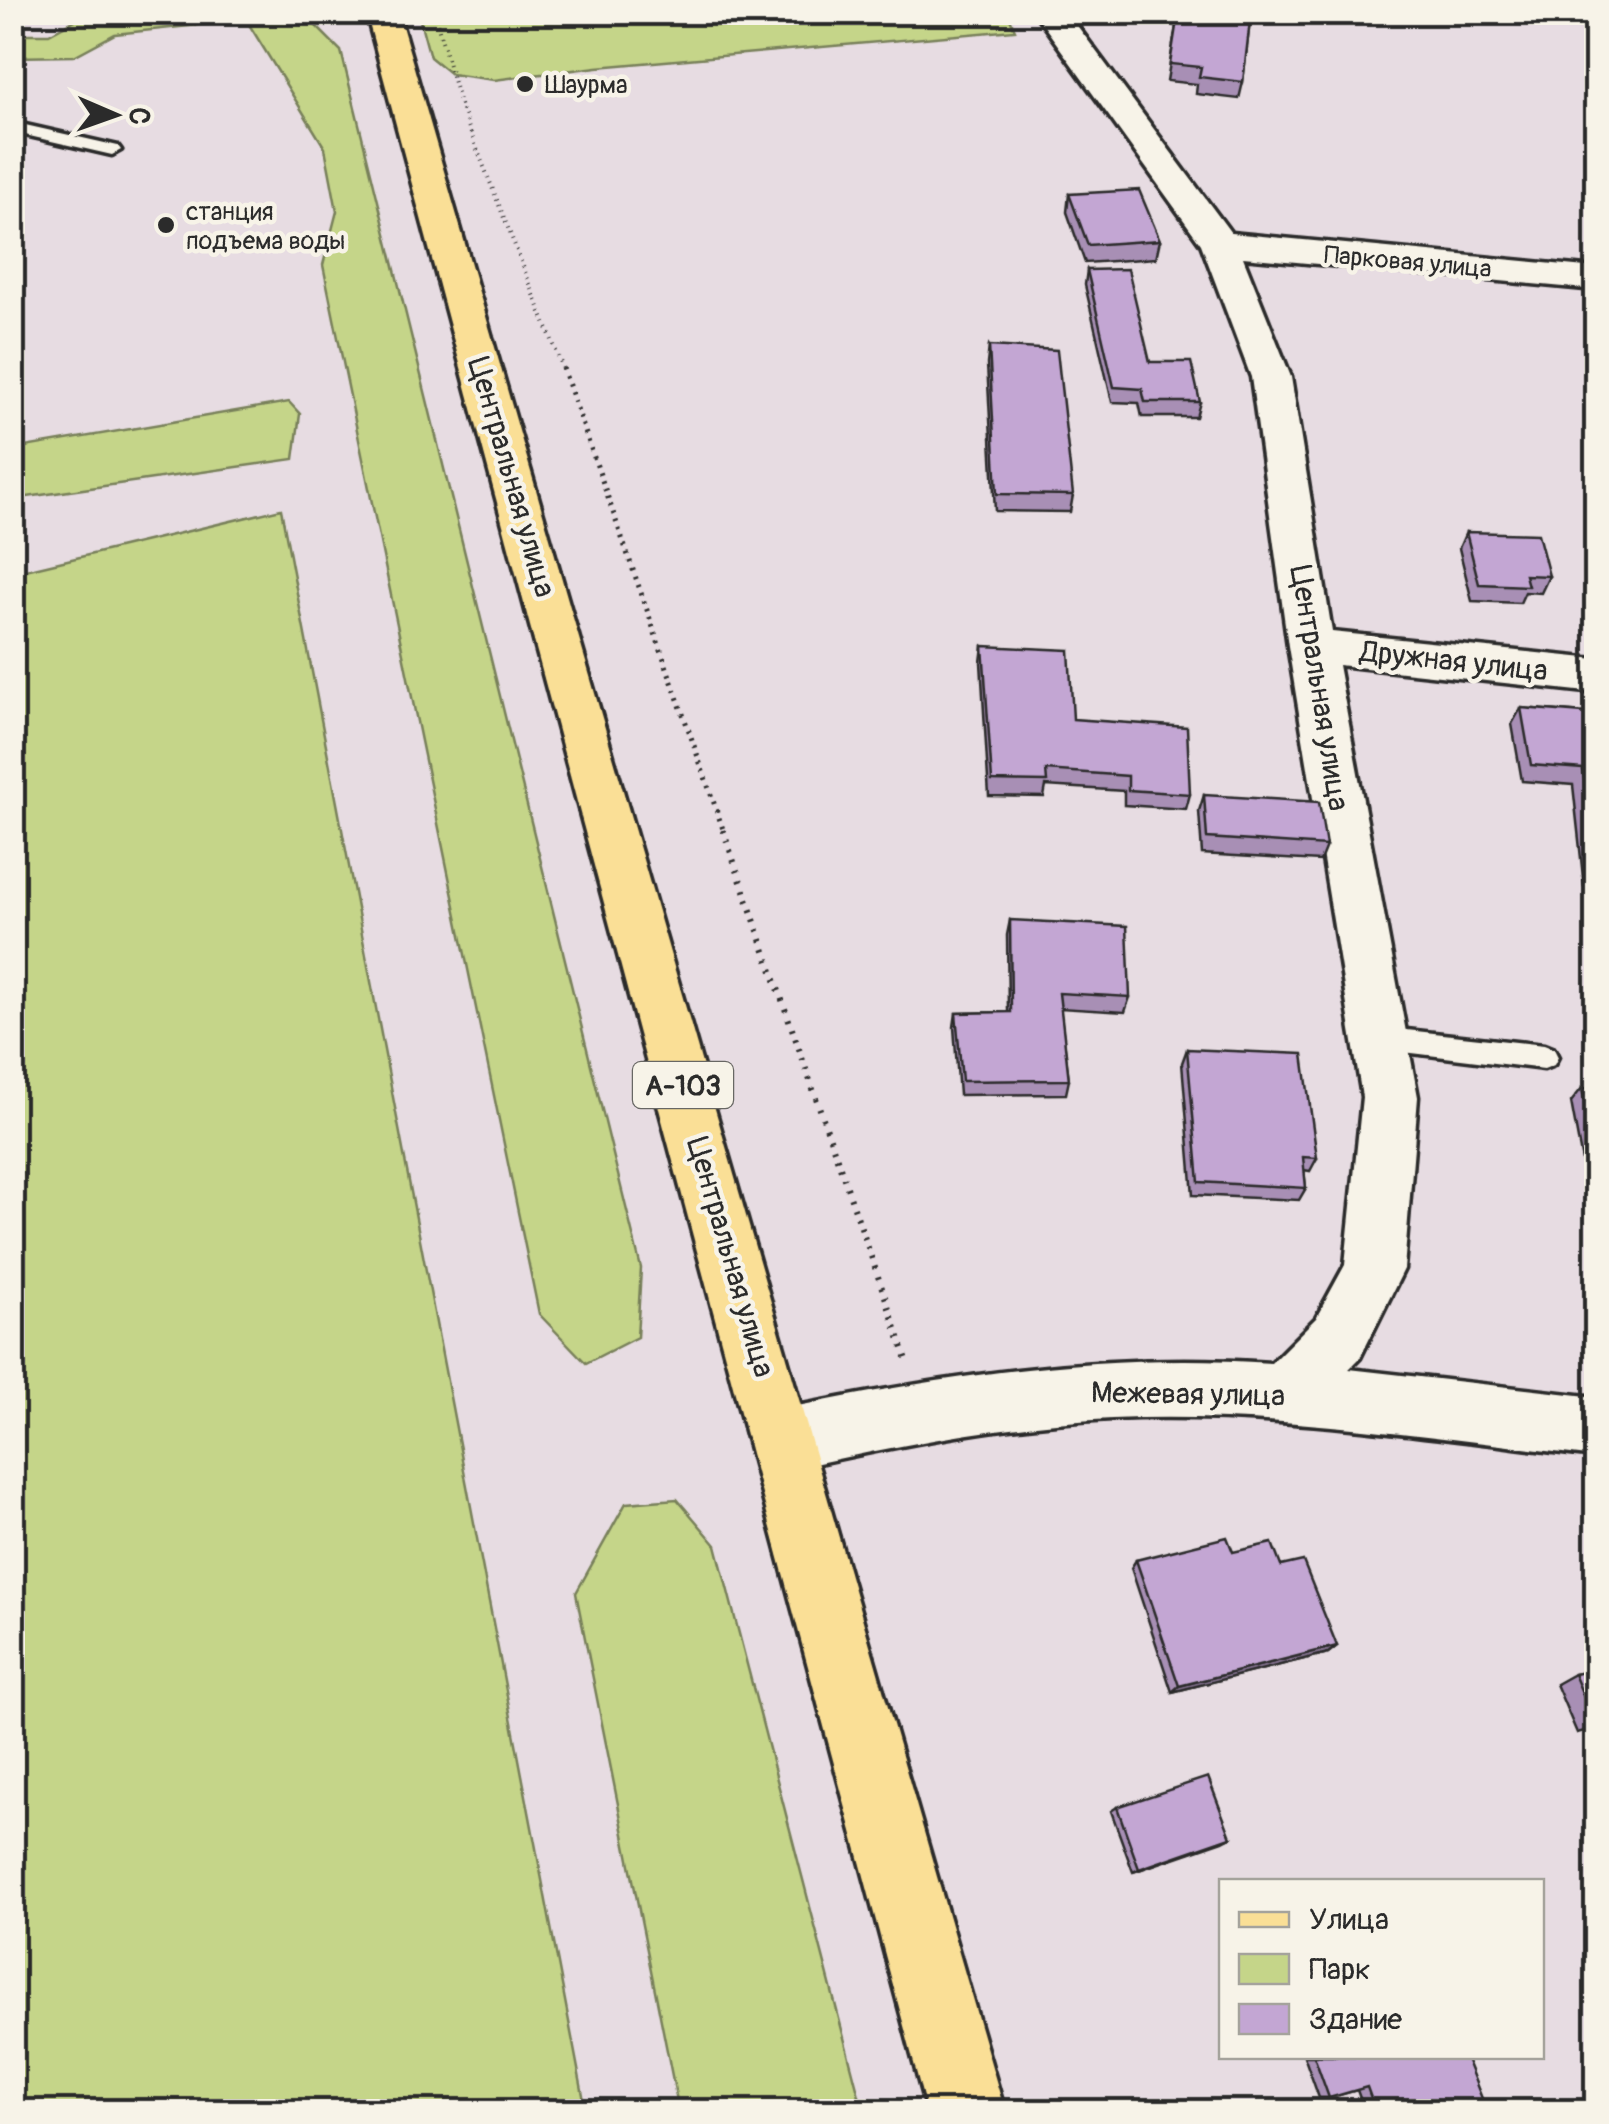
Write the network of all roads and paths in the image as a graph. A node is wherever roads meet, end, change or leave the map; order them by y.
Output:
1 (382, 12) edge
2 (434, 12) edge
3 (1050, 12) edge
4 (12, 127) edge
5 (112, 150) dead end
6 (1219, 243) junction
7 (1596, 279) edge
8 (1311, 646) junction
9 (1596, 676) edge
10 (1380, 1038) junction
11 (1544, 1057) dead end
12 (1282, 1394) junction
13 (925, 1411) junction
14 (1589, 1423) edge
15 (782, 1440) junction
16 (966, 2112) edge

1 - 15 main road, Центральная улица / А-103
2 - 13 path
3 - 6 street, Центральная улица
4 - 5 lane
6 - 7 street, Парковая улица
6 - 8 street, Центральная улица
8 - 9 street, Дружная улица
8 - 10 street, Центральная улица
10 - 11 lane
10 - 12 street, Центральная улица
12 - 13 street, Межевая улица
12 - 14 street, Межевая улица
13 - 15 street, Межевая улица
15 - 16 main road, Центральная улица / А-103

